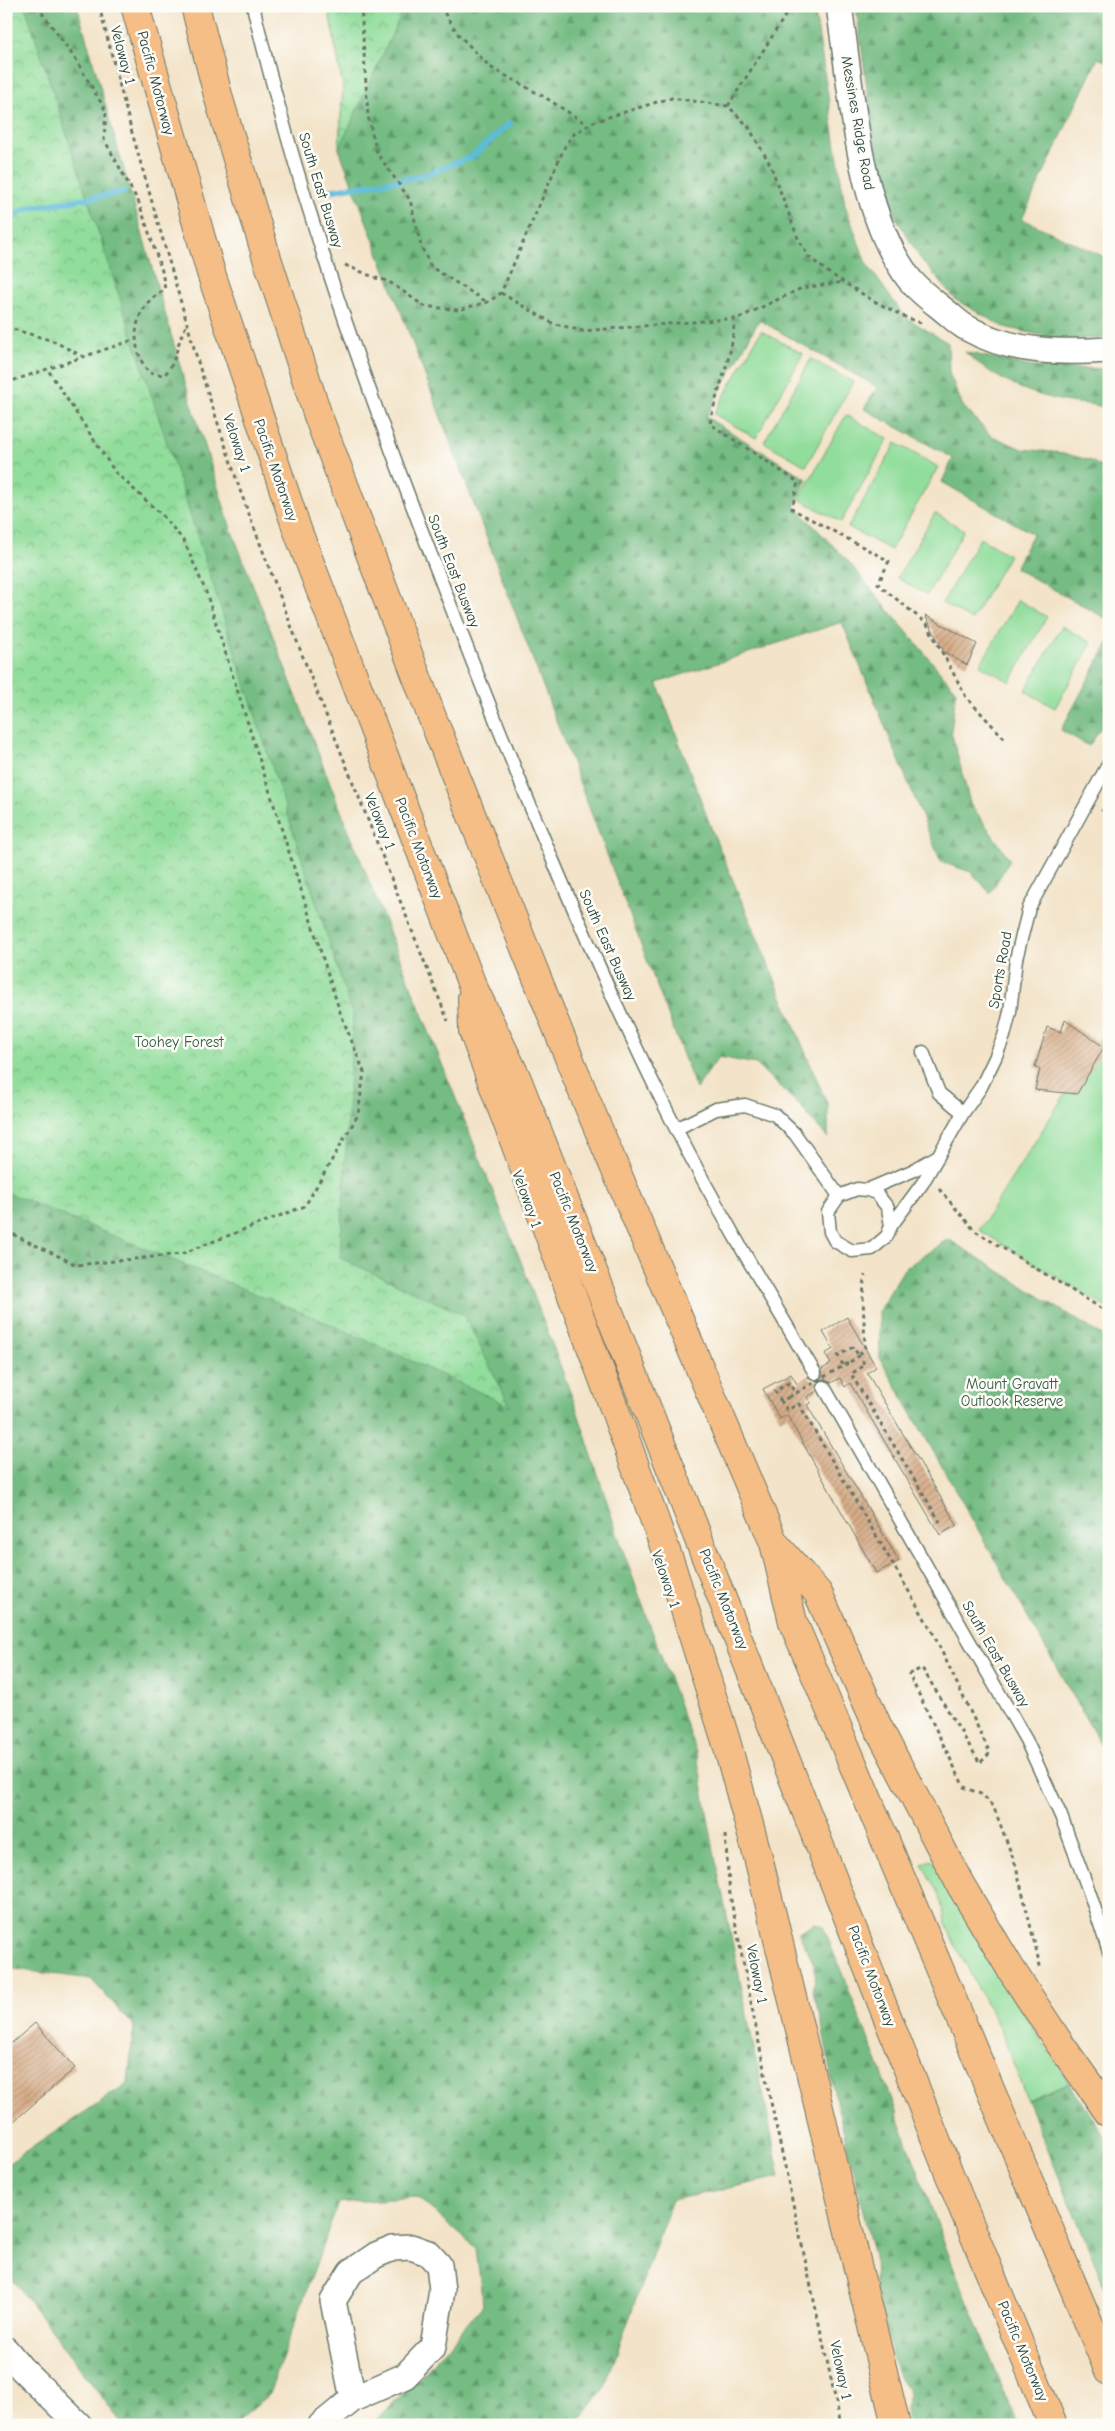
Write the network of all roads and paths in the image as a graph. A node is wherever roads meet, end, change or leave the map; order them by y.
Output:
1 (37, 6) edge
2 (99, 6) edge
3 (135, 6) edge
4 (195, 6) edge
5 (253, 6) edge
6 (361, 6) edge
7 (440, 6) edge
8 (785, 6) edge
9 (839, 6) edge
10 (728, 106) junction
11 (588, 125) junction
12 (345, 265) dead end
13 (844, 282) junction
14 (501, 293) junction
15 (488, 302) junction
16 (734, 318) junction
17 (954, 318) junction
18 (187, 324) junction
19 (6, 327) edge
20 (136, 339) junction
21 (1109, 350) edge
22 (83, 356) junction
23 (48, 370) junction
24 (6, 383) edge
25 (1005, 738) dead end
26 (1109, 763) edge
27 (472, 985) junction
28 (449, 1024) dead end
29 (923, 1052) dead end
30 (964, 1113) junction
31 (676, 1129) junction
32 (938, 1156) junction
33 (939, 1189) dead end
34 (867, 1190) junction
35 (840, 1196) junction
36 (890, 1226) junction
37 (6, 1231) edge
38 (865, 1275) dead end
39 (1109, 1313) edge
40 (859, 1356) junction
41 (843, 1365) junction
42 (815, 1374) dead end
43 (824, 1387) dead end
44 (796, 1394) junction
45 (781, 1401) junction
46 (940, 1522) dead end
47 (774, 1543) junction
48 (725, 1825) dead end
49 (1109, 1952) edge
50 (1042, 1971) dead end
51 (1109, 2112) edge
52 (6, 2350) edge
53 (1109, 2371) edge
54 (353, 2399) junction
55 (79, 2425) edge
56 (321, 2425) edge
57 (841, 2425) edge
58 (896, 2425) edge
59 (1054, 2425) edge

1 - 20 path
2 - 18 path, Veloway 1
3 - 27 highway, Pacific Motorway
4 - 47 highway
5 - 31 lane, South East Busway
6 - 15 path
7 - 11 path
8 - 10 path
9 - 17 street, Messines Ridge Road
10 - 11 path
10 - 13 path
11 - 14 path
12 - 15 path
13 - 16 path
13 - 17 path
14 - 15 path
14 - 16 path
16 - 25 path
17 - 21 street, Messines Ridge Road
18 - 20 path
18 - 28 path, Veloway 1
19 - 22 path
20 - 22 path
22 - 23 path
23 - 24 path
23 - 37 path
26 - 30 lane, Sports Road
27 - 58 highway
27 - 59 highway, Pacific Motorway
29 - 30 lane
30 - 32 lane, Sports Road
31 - 35 lane
31 - 42 lane, South East Busway
32 - 34 lane, Sports Road
32 - 36 lane, Sports Road
33 - 39 path
34 - 35 lane, Sports Road
34 - 36 lane
35 - 36 lane, Sports Road
38 - 40 path
40 - 41 path, bridge
40 - 41 path
40 - 46 path
41 - 44 path, bridge
43 - 49 lane, South East Busway
44 - 45 path, bridge
44 - 45 path
45 - 50 path
47 - 51 highway
47 - 53 highway
48 - 57 path, Veloway 1
52 - 55 street
54 - 54 street
54 - 56 street

